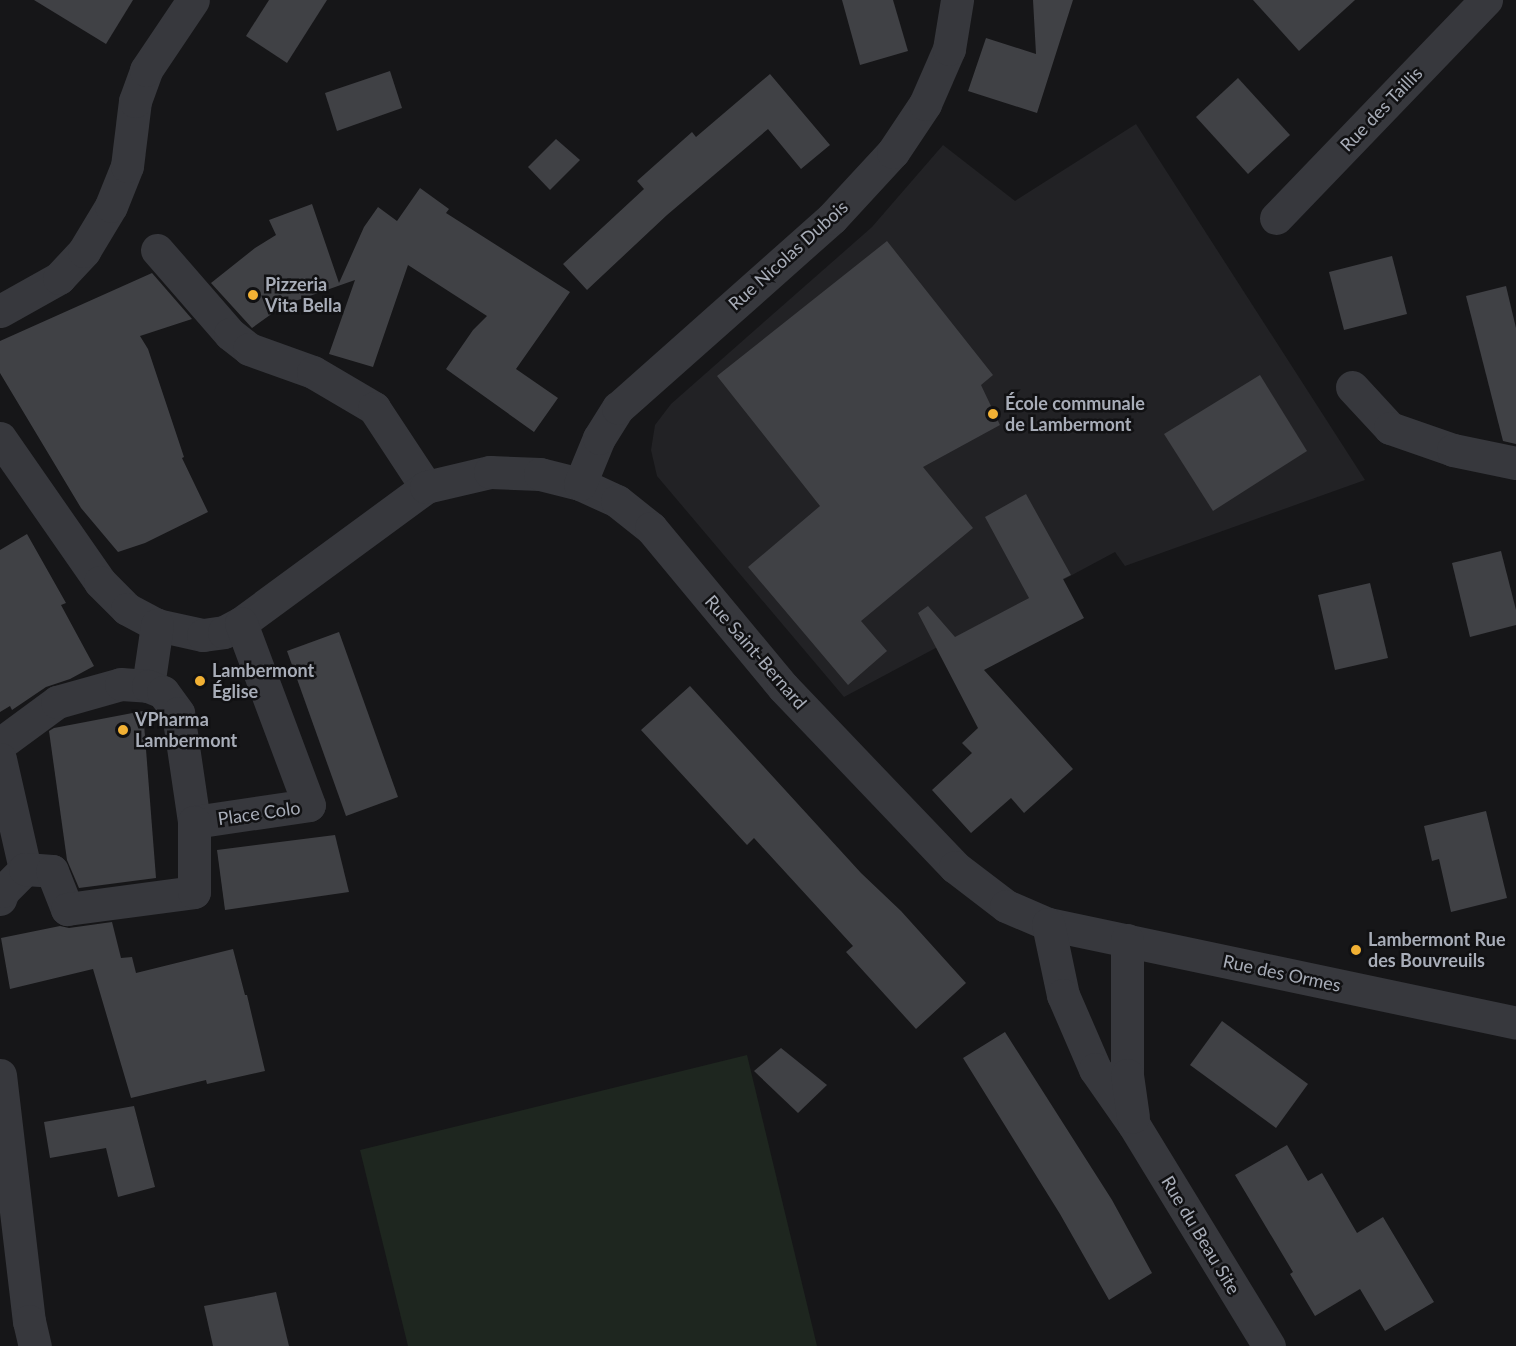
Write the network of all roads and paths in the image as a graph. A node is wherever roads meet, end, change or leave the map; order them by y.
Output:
1 (193, 0) edge
2 (957, 0) edge
3 (1486, 0) edge
4 (1276, 218) dead end
5 (157, 250) dead end
6 (0, 311) edge
7 (1352, 387) dead end
8 (0, 438) edge
9 (1516, 463) edge
10 (580, 484) junction
11 (426, 487) junction
12 (241, 623) junction
13 (157, 625) junction
14 (148, 686) junction
15 (0, 744) edge
16 (0, 759) edge
17 (194, 822) junction
18 (25, 869) junction
19 (0, 899) edge
20 (1048, 924) junction
21 (1127, 940) junction
22 (1516, 1023) edge
23 (0, 1075) edge
24 (1134, 1125) junction
25 (35, 1346) edge
26 (1269, 1346) edge

1 - 6 street
2 - 10 street, Rue Nicolas Dubois
3 - 4 street, Rue des Taillis
5 - 11 street
7 - 9 street
8 - 13 street, Rue Saint-Bernard
10 - 11 street, Rue Saint-Bernard
10 - 20 street, Rue Saint-Bernard
11 - 12 street, Rue Saint-Bernard
12 - 13 street, Rue Saint-Bernard
12 - 17 street, Place Colo
13 - 14 street
14 - 15 street
14 - 17 street, Place Colo
16 - 18 street
17 - 18 street, Place Colo
18 - 19 street
20 - 21 street, Rue des Ormes
20 - 24 street, Rue du Beau Site
21 - 22 street, Rue des Ormes
21 - 24 street, Rue du Beau Site
23 - 25 street
24 - 26 street, Rue du Beau Site

